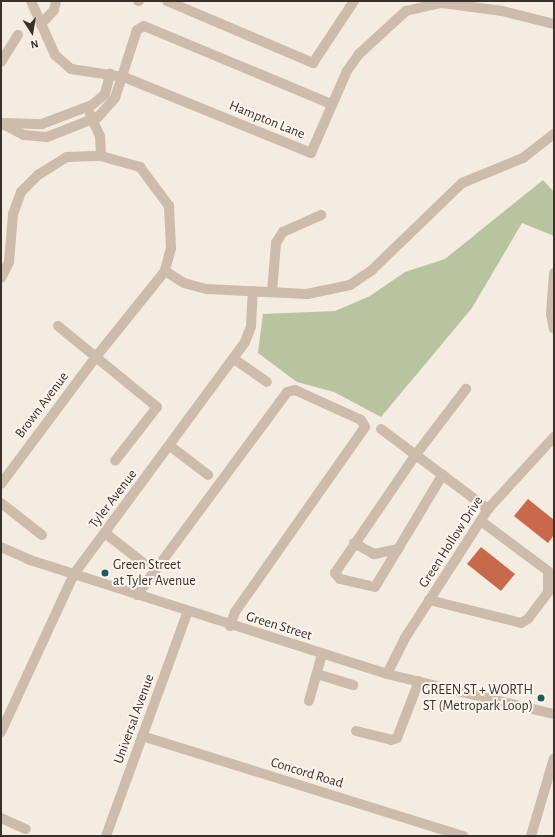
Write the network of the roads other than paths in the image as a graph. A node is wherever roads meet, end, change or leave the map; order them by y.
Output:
1 (31, 1) edge
2 (56, 1) edge
3 (167, 1) edge
4 (354, 1) edge
5 (41, 24) junction
6 (554, 24) edge
7 (18, 35) dead end
8 (1, 62) edge
9 (110, 74) junction
10 (124, 77) junction
11 (332, 104) junction
12 (87, 107) junction
13 (93, 120) junction
14 (1, 122) edge
15 (50, 122) junction
16 (554, 134) edge
17 (54, 136) junction
18 (101, 156) junction
19 (321, 215) dead end
20 (165, 271) junction
21 (554, 273) edge
22 (1, 278) edge
23 (253, 291) junction
24 (272, 292) junction
25 (58, 326) dead end
26 (554, 328) edge
27 (95, 358) junction
28 (234, 359) junction
29 (267, 382) dead end
30 (466, 389) dead end
31 (381, 430) dead end
32 (554, 437) edge
33 (170, 446) junction
34 (416, 453) junction
35 (115, 460) dead end
36 (443, 474) junction
37 (208, 475) dead end
38 (1, 484) edge
39 (1, 503) edge
40 (488, 508) junction
41 (481, 521) junction
42 (105, 533) junction
43 (42, 534) dead end
44 (354, 543) junction
45 (1, 547) edge
46 (398, 549) junction
47 (146, 565) dead end
48 (74, 574) junction
49 (137, 595) junction
50 (429, 600) junction
51 (188, 611) junction
52 (230, 626) junction
53 (322, 654) junction
54 (317, 674) junction
55 (387, 674) junction
56 (419, 681) junction
57 (353, 685) dead end
58 (309, 701) dead end
59 (554, 714) edge
60 (356, 731) dead end
61 (1, 732) edge
62 (142, 736) junction
63 (554, 758) edge
64 (1, 818) edge
65 (26, 829) dead end
66 (106, 836) edge
67 (464, 836) edge
68 (531, 836) edge

1 - 5 street, Hampton Lane
2 - 5 street
3 - 4 street
5 - 9 street, Hampton Lane
6 - 11 street, Hampton Lane
7 - 8 street
9 - 10 street, Hampton Lane
9 - 12 street
10 - 11 street, Hampton Lane
10 - 11 street
10 - 13 street
12 - 13 street
12 - 15 street
13 - 17 street
13 - 18 street
14 - 15 street
14 - 17 street
15 - 17 street
16 - 24 street
18 - 20 street
18 - 22 street
19 - 24 street
20 - 23 street
20 - 27 street, Brown Avenue
21 - 26 street
23 - 24 street
23 - 28 street, Tyler Avenue
25 - 27 street
27 - 35 street
27 - 38 street, Brown Avenue
28 - 29 street
28 - 33 street, Tyler Avenue
30 - 34 street
31 - 34 street
32 - 40 street, Green Hollow Drive
33 - 37 street
33 - 42 street, Tyler Avenue
34 - 36 street
34 - 44 street
36 - 40 street
36 - 46 street
39 - 43 street
40 - 41 street, Green Hollow Drive
41 - 50 street, Green Hollow Drive
41 - 50 street
42 - 47 street
42 - 48 street, Tyler Avenue
44 - 46 street
44 - 46 street
45 - 48 street, Green Street
48 - 49 street, Green Street
48 - 61 street, Tyler Avenue
49 - 51 street, Green Street
49 - 52 street
50 - 55 street, Green Hollow Drive
51 - 52 street, Green Street
51 - 62 street, Universal Avenue
52 - 53 street, Green Street
53 - 54 street
53 - 55 street, Green Street
54 - 57 street
54 - 58 street
55 - 56 street, Green Street
56 - 59 street, Green Street
56 - 60 street
62 - 66 street, Universal Avenue
62 - 67 street, Concord Road
63 - 68 street
64 - 65 street

